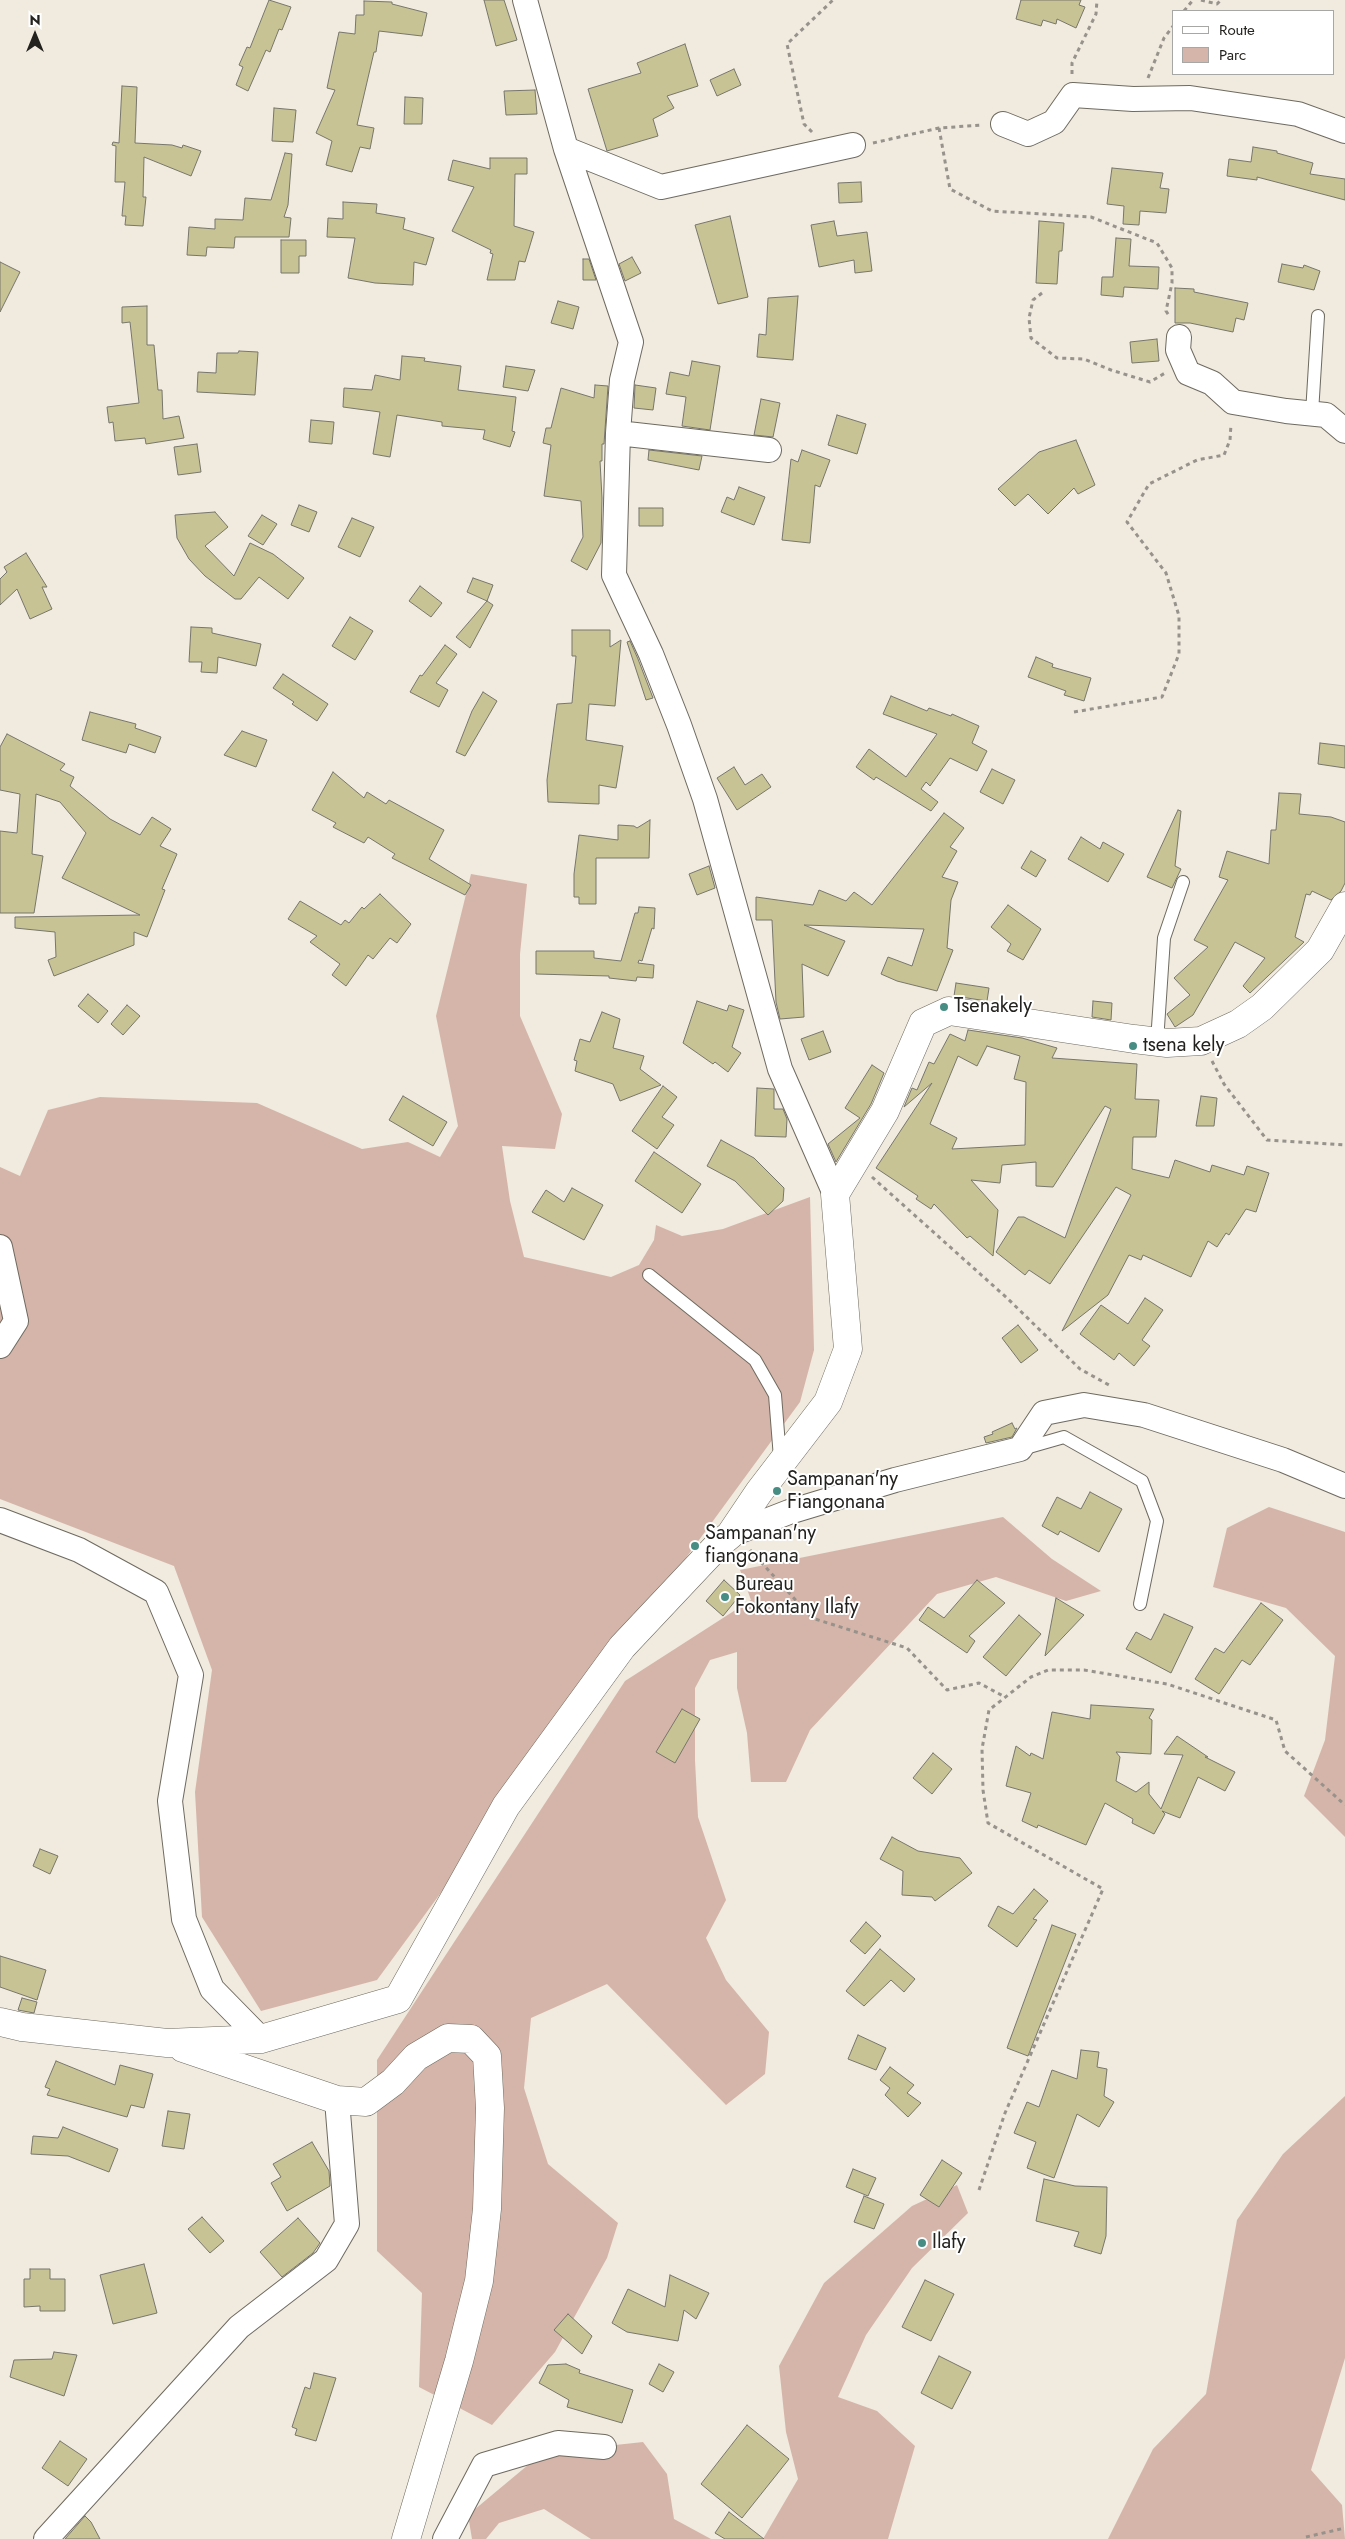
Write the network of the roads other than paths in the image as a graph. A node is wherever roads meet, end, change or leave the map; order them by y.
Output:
1 (525, 0) edge
2 (1003, 124) road end
3 (1345, 131) edge
4 (853, 145) road end
5 (566, 149) junction
6 (1318, 316) dead end
7 (1180, 337) road end
8 (1312, 414) junction
9 (1345, 430) edge
10 (618, 433) junction
11 (769, 450) dead end
12 (1183, 882) dead end
13 (1345, 906) edge
14 (1157, 1042) junction
15 (835, 1194) junction
16 (0, 1247) edge
17 (650, 1275) dead end
18 (0, 1346) edge
19 (1020, 1449) junction
20 (781, 1464) junction
21 (1345, 1486) edge
22 (0, 1520) edge
23 (730, 1535) junction
24 (1140, 1604) dead end
25 (0, 2022) edge
26 (261, 2039) junction
27 (167, 2043) junction
28 (337, 2100) junction
29 (604, 2447) dead end
30 (46, 2539) edge
31 (406, 2539) edge
32 (445, 2539) edge

1 - 5 street
2 - 3 street
4 - 5 street
5 - 10 street
6 - 8 lane
7 - 8 street
8 - 9 street
10 - 11 street
10 - 15 street
12 - 14 lane
13 - 14 street
14 - 15 street
15 - 20 street
16 - 18 street
17 - 20 lane
19 - 21 street
19 - 23 street
19 - 24 lane
20 - 23 street
22 - 26 street
23 - 26 street
25 - 27 street
26 - 27 street
27 - 28 street
28 - 30 street
28 - 31 street
29 - 32 street

